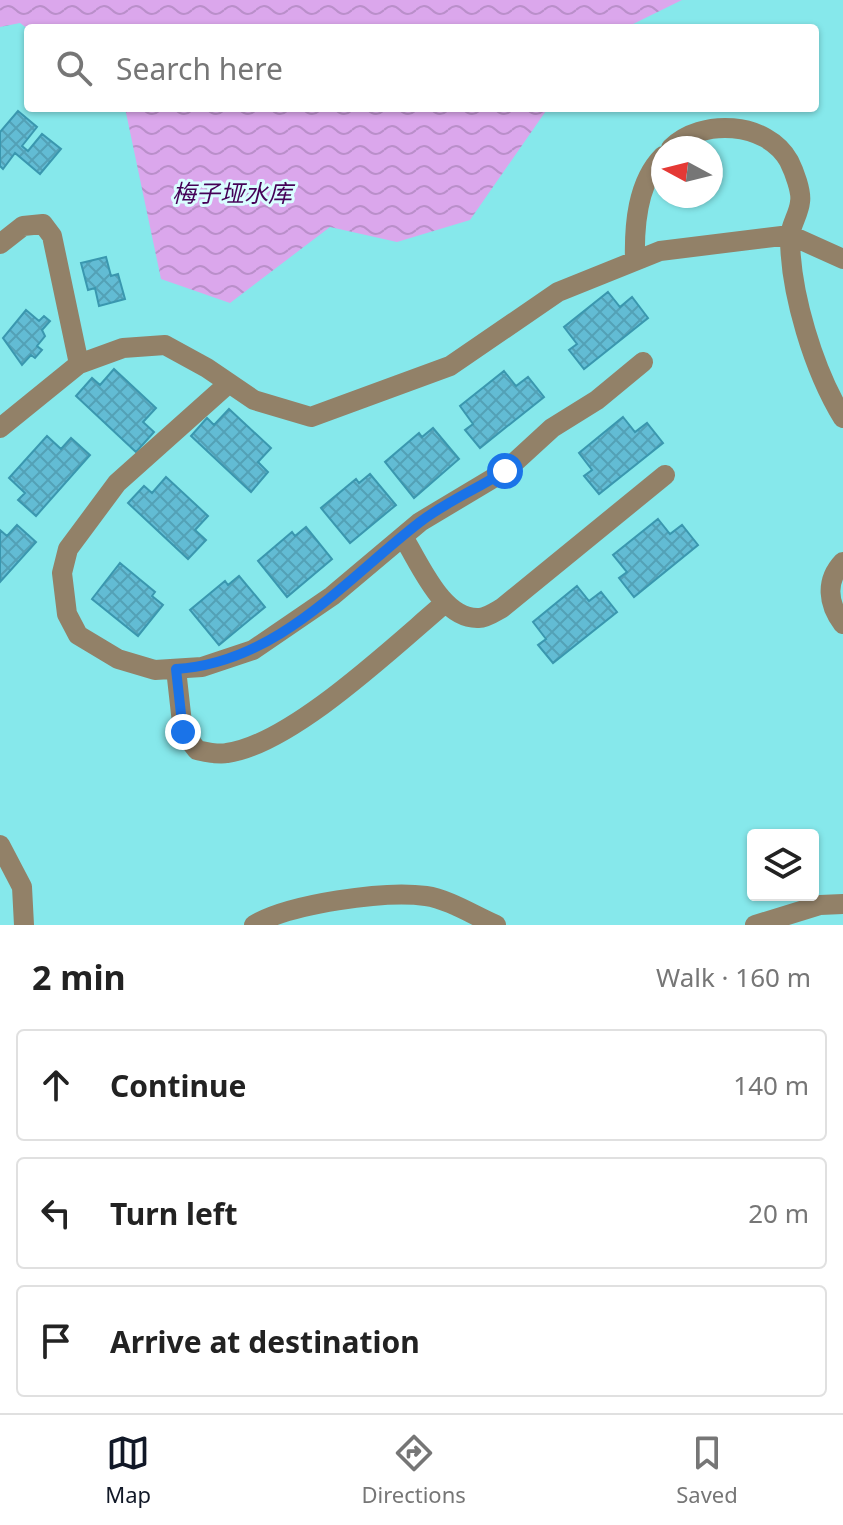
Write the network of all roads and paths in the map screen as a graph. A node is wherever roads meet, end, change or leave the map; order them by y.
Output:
1 (690, 136) edge
2 (651, 170) edge
3 (790, 235) junction
4 (0, 244) edge
5 (843, 259) edge
6 (635, 261) junction
7 (643, 362) dead end
8 (79, 364) junction
9 (229, 383) junction
10 (843, 418) edge
11 (0, 428) edge
12 (665, 475) dead end
13 (403, 537) junction
14 (843, 562) edge
15 (445, 603) junction
16 (843, 624) edge
17 (176, 669) junction
18 (0, 845) edge
19 (843, 904) edge
20 (24, 925) edge
21 (254, 925) edge
22 (496, 925) edge
23 (755, 925) edge

1 - 3 lane
2 - 6 lane
3 - 5 lane
3 - 6 lane
3 - 10 lane
4 - 8 lane
6 - 9 lane
7 - 13 lane
8 - 9 lane
8 - 11 lane
9 - 17 lane
12 - 15 lane
13 - 15 lane
13 - 17 lane
14 - 16 lane
15 - 17 lane
18 - 20 lane
19 - 23 lane
21 - 22 lane

